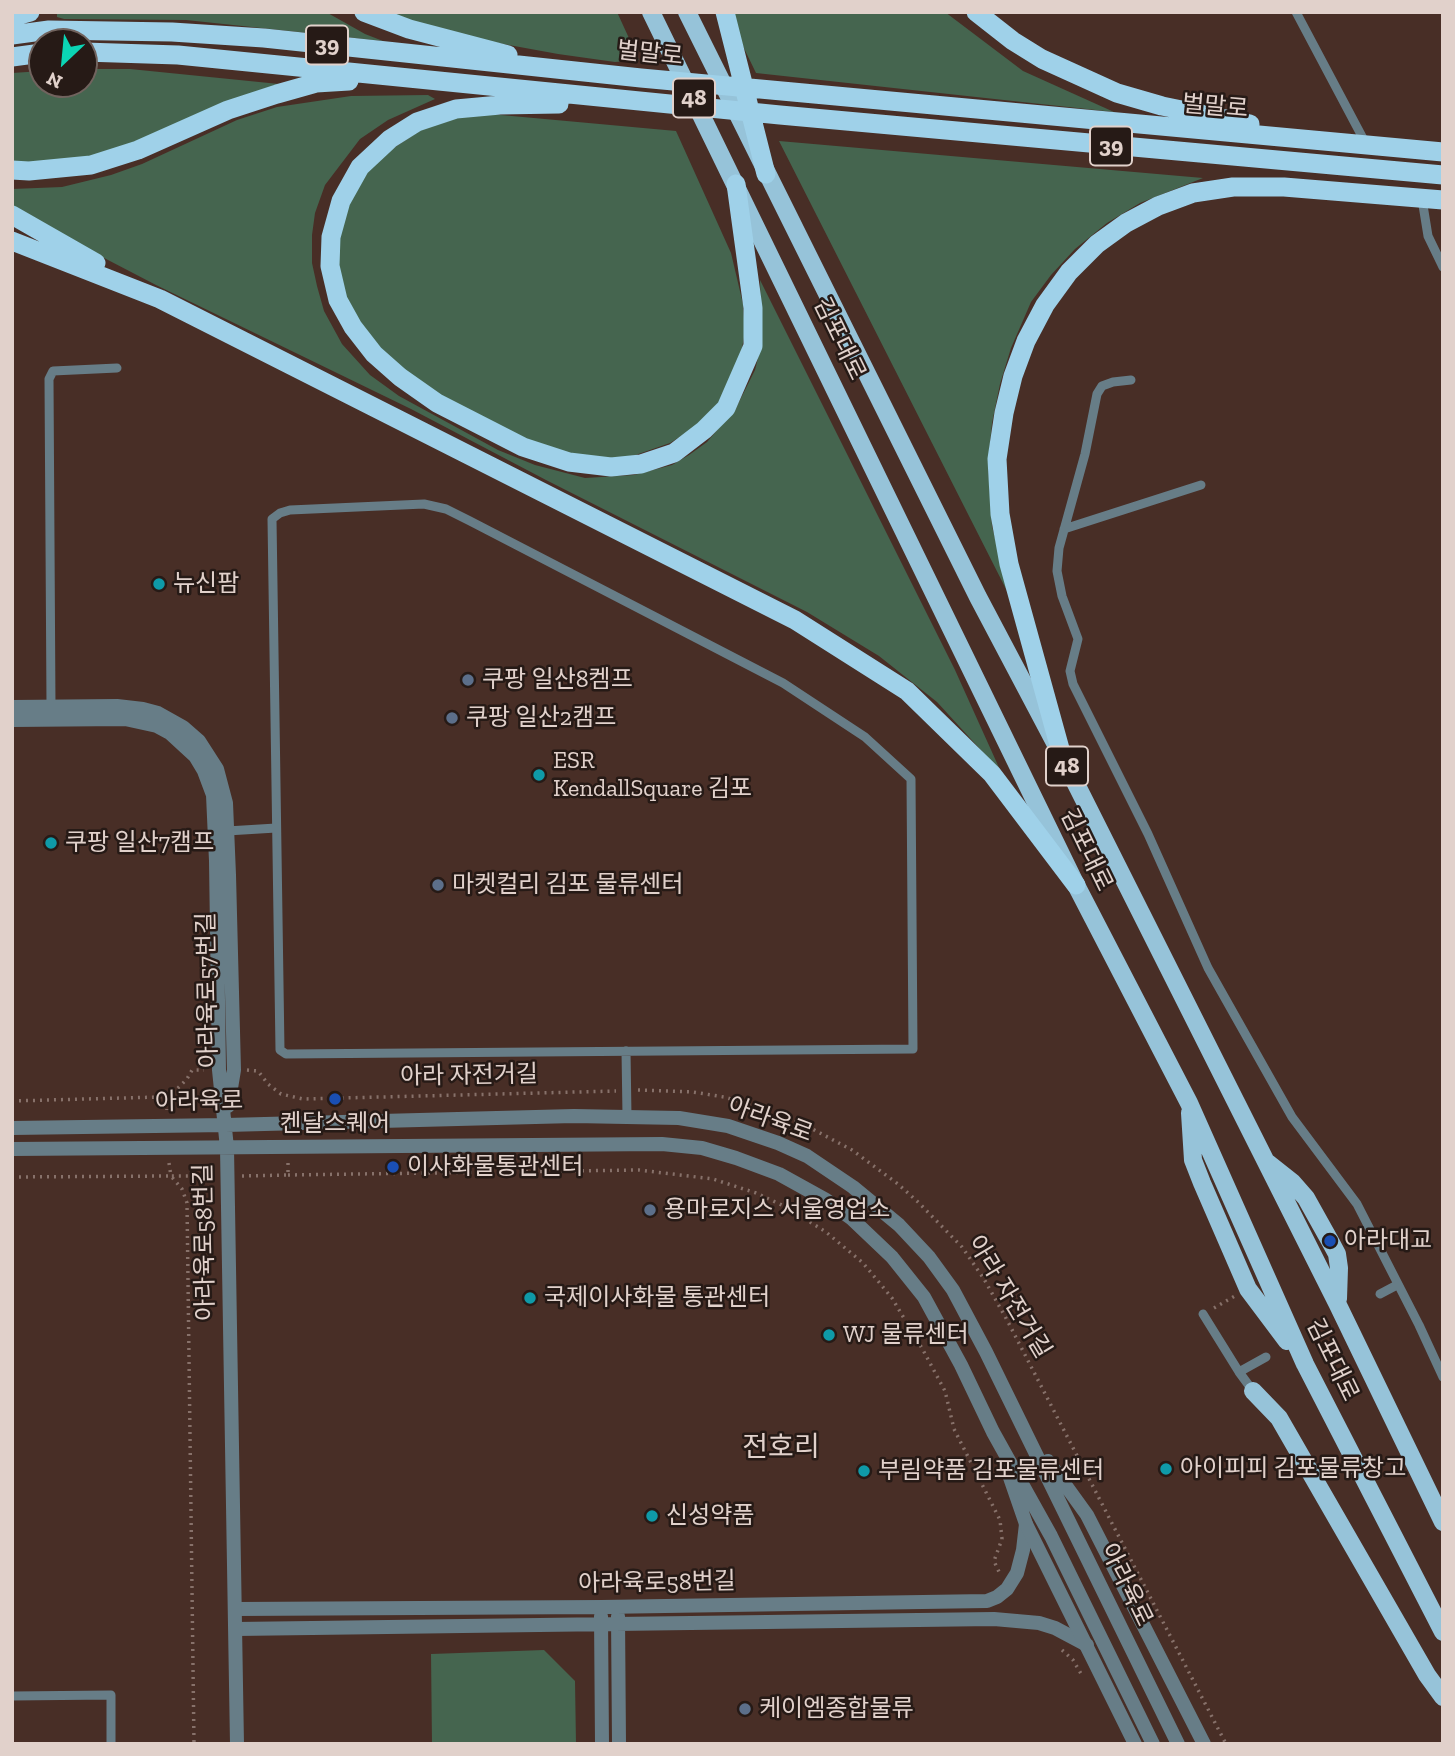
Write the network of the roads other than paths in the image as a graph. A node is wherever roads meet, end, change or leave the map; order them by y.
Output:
1 (30, 12) edge
2 (364, 12) edge
3 (651, 12) edge
4 (687, 12) edge
5 (725, 12) edge
6 (976, 12) edge
7 (1296, 12) edge
8 (12, 17) edge
9 (12, 35) edge
10 (98, 52) edge
11 (552, 69) junction
12 (403, 77) junction
13 (654, 103) junction
14 (905, 127) junction
15 (1337, 143) junction
16 (1367, 146) junction
17 (1443, 152) edge
18 (12, 170) edge
19 (766, 174) junction
20 (1443, 175) edge
21 (736, 184) junction
22 (1443, 190) edge
23 (1422, 198) junction
24 (1443, 200) edge
25 (12, 215) edge
26 (12, 241) edge
27 (1443, 267) edge
28 (160, 299) junction
29 (117, 368) dead end
30 (1131, 380) dead end
31 (1201, 485) dead end
32 (1064, 528) junction
33 (12, 706) edge
34 (51, 706) junction
35 (12, 720) edge
36 (1062, 756) junction
37 (276, 828) junction
38 (228, 831) junction
39 (1076, 885) junction
40 (626, 1051) junction
41 (1189, 1102) junction
42 (627, 1116) junction
43 (226, 1125) junction
44 (12, 1128) edge
45 (227, 1148) junction
46 (12, 1149) edge
47 (1396, 1285) junction
48 (1380, 1294) dead end
49 (1203, 1314) road end
50 (1266, 1357) dead end
51 (1305, 1364) junction
52 (1239, 1372) junction
53 (1443, 1377) edge
54 (1253, 1391) joint
55 (1021, 1423) junction
56 (993, 1432) junction
57 (1443, 1522) edge
58 (1026, 1524) junction
59 (601, 1607) junction
60 (618, 1607) junction
61 (236, 1609) junction
62 (601, 1624) junction
63 (618, 1624) junction
64 (236, 1629) junction
65 (1443, 1632) edge
66 (1087, 1645) junction
67 (12, 1696) edge
68 (1443, 1696) edge
69 (111, 1744) edge
70 (237, 1744) edge
71 (602, 1744) edge
72 (619, 1744) edge
73 (1135, 1744) edge
74 (1153, 1744) edge
75 (1178, 1744) edge
76 (1204, 1744) edge

1 - 8 highway
2 - 11 highway
3 - 21 main road, 김포대로 / 48
4 - 19 main road, 김포대로 / 48
5 - 19 highway
6 - 15 highway, 39
7 - 16 lane
9 - 11 highway, 벌말로 / 39
10 - 12 highway, 벌말로
11 - 15 highway, 벌말로 / 39
12 - 13 highway, 벌말로 / 39
12 - 18 highway
13 - 14 highway, 벌말로 / 39
13 - 21 highway
14 - 20 highway, 벌말로 / 39
14 - 22 highway, 벌말로 / 39
15 - 16 highway, 벌말로 / 39
16 - 17 highway, 벌말로 / 39
19 - 36 main road, 김포대로 / 48
21 - 39 main road, 김포대로 / 48
23 - 24 highway
23 - 27 lane
23 - 36 highway
25 - 28 highway
26 - 28 highway
28 - 39 highway
29 - 34 lane
30 - 32 lane
31 - 32 lane
32 - 47 lane
33 - 34 street, 아라육로57번길
34 - 38 street, 아라육로57번길
35 - 43 street, 아라육로57번길
36 - 57 main road, 김포대로 / 48
37 - 38 lane
37 - 40 lane
37 - 40 lane
38 - 43 street, 아라육로57번길
39 - 41 main road, 김포대로 / 48
40 - 42 lane
41 - 51 main road, 김포대로 / 48
41 - 51 main road
42 - 43 street, 아라육로
42 - 55 street, 아라육로
43 - 44 street, 아라육로
43 - 45 street, 아라육로58번길
45 - 46 street, 아라육로
45 - 56 street, 아라육로
45 - 61 street, 아라육로58번길
47 - 48 lane
47 - 53 lane
49 - 52 lane
50 - 52 lane
51 - 65 main road, 김포대로 / 48
52 - 54 lane
54 - 68 main road
55 - 75 street, 아라육로
55 - 76 street
56 - 58 street
56 - 74 street, 아라육로
58 - 60 street, 아라육로58번길
58 - 66 street
59 - 60 street, 아라육로58번길
59 - 61 street, 아라육로58번길
59 - 62 street
60 - 63 street
61 - 64 street, 아라육로58번길
62 - 63 street
62 - 64 street
62 - 71 street
63 - 66 street
63 - 72 street
64 - 70 street, 아라육로58번길
66 - 73 street
67 - 69 lane

